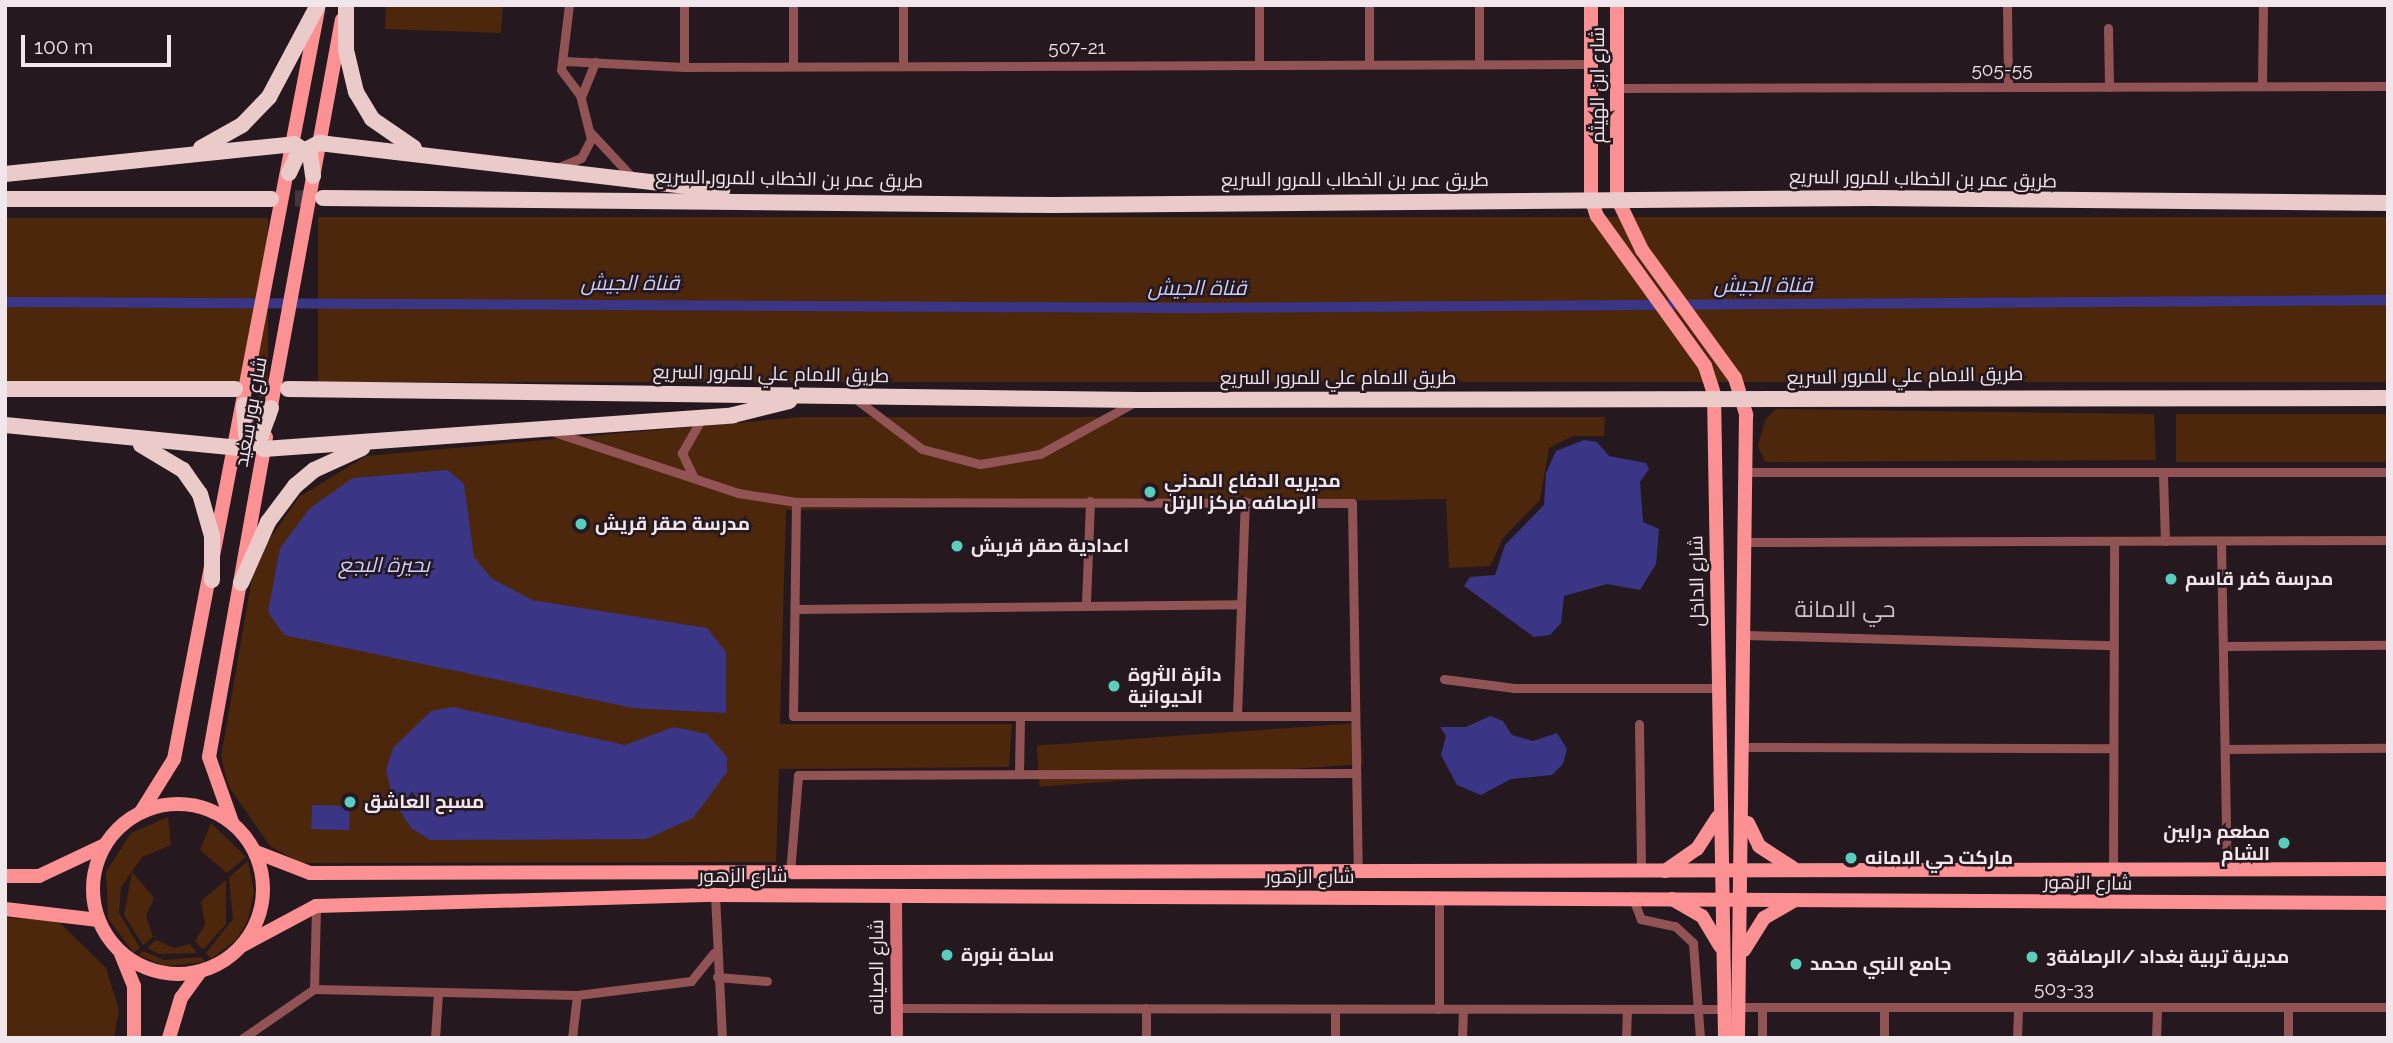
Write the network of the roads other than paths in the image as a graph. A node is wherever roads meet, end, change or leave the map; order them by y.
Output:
1 (318, 5) edge
2 (345, 5) edge
3 (569, 5) edge
4 (684, 5) edge
5 (793, 5) edge
6 (903, 5) edge
7 (1259, 5) edge
8 (1369, 5) edge
9 (1479, 5) edge
10 (1591, 5) edge
11 (1617, 5) edge
12 (2263, 5) edge
13 (2008, 6) edge
14 (1617, 25) junction
15 (1591, 26) junction
16 (2108, 28) dead end
17 (564, 61) junction
18 (595, 62) junction
19 (1259, 64) junction
20 (1369, 64) junction
21 (1479, 64) junction
22 (1591, 64) junction
23 (793, 66) junction
24 (903, 66) junction
25 (684, 67) junction
26 (2262, 86) junction
27 (2388, 86) edge
28 (2008, 87) junction
29 (2109, 87) junction
30 (1617, 88) junction
31 (581, 97) junction
32 (591, 133) junction
33 (305, 150) junction
34 (192, 152) junction
35 (426, 152) junction
36 (1591, 162) joint
37 (1617, 164) joint
38 (556, 169) junction
39 (289, 173) joint
40 (5, 174) edge
41 (313, 176) joint
42 (635, 179) junction
43 (5, 198) edge
44 (323, 198) tunnel mouth
45 (790, 198) junction
46 (271, 199) tunnel mouth
47 (2388, 203) edge
48 (235, 389) tunnel mouth
49 (288, 389) tunnel mouth
50 (5, 390) edge
51 (808, 396) junction
52 (851, 396) junction
53 (2388, 398) edge
54 (1138, 400) junction
55 (244, 405) joint
56 (271, 408) joint
57 (703, 417) junction
58 (5, 425) edge
59 (544, 429) junction
60 (129, 441) junction
61 (252, 442) junction
62 (384, 442) junction
63 (1747, 472) junction
64 (2388, 472) edge
65 (2163, 475) junction
66 (696, 480) junction
67 (1090, 500) junction
68 (1245, 501) junction
69 (796, 502) junction
70 (2388, 540) edge
71 (2165, 541) junction
72 (2221, 541) junction
73 (1747, 542) junction
74 (2114, 542) junction
75 (212, 580) junction
76 (241, 583) junction
77 (1086, 602) junction
78 (1240, 604) junction
79 (796, 609) junction
80 (1747, 635) junction
81 (2113, 645) junction
82 (2388, 645) edge
83 (2226, 646) junction
84 (1444, 679) dead end
85 (1718, 688) junction
86 (1020, 716) junction
87 (1237, 716) junction
88 (1351, 716) junction
89 (1639, 724) dead end
90 (1746, 747) junction
91 (2113, 748) junction
92 (2388, 748) edge
93 (2225, 749) junction
94 (1355, 773) junction
95 (1019, 774) junction
96 (1745, 777) junction
97 (1720, 778) junction
98 (141, 812) junction
99 (1720, 813) junction
100 (1745, 813) junction
101 (232, 822) junction
102 (105, 845) junction
103 (256, 852) junction
104 (1357, 868) junction
105 (2388, 869) edge
106 (2113, 870) junction
107 (2227, 870) junction
108 (1805, 871) junction
109 (1641, 872) junction
110 (1721, 872) junction
111 (1744, 872) junction
112 (790, 873) junction
113 (1661, 873) junction
114 (5, 876) edge
115 (715, 895) junction
116 (789, 896) junction
117 (896, 896) junction
118 (1439, 896) junction
119 (1632, 896) junction
120 (1660, 896) junction
121 (1722, 897) junction
122 (1743, 897) junction
123 (1805, 898) junction
124 (2388, 903) edge
125 (316, 906) junction
126 (5, 909) edge
127 (98, 920) junction
128 (243, 945) junction
129 (715, 953) junction
130 (121, 954) junction
131 (1723, 957) junction
132 (1741, 958) junction
133 (199, 973) junction
134 (717, 977) junction
135 (767, 981) dead end
136 (314, 989) junction
137 (438, 993) junction
138 (577, 995) junction
139 (1762, 1007) junction
140 (1884, 1007) junction
141 (2018, 1007) junction
142 (2157, 1007) junction
143 (2288, 1007) junction
144 (2388, 1007) edge
145 (897, 1008) junction
146 (1146, 1008) junction
147 (1732, 1008) junction
148 (1335, 1009) junction
149 (1439, 1009) junction
150 (1463, 1009) junction
151 (1627, 1009) junction
152 (1701, 1009) junction
153 (134, 1038) edge
154 (169, 1038) edge
155 (243, 1038) edge
156 (435, 1038) edge
157 (572, 1038) edge
158 (722, 1038) edge
159 (897, 1038) edge
160 (1146, 1038) edge
161 (1335, 1038) edge
162 (1462, 1038) edge
163 (1626, 1038) edge
164 (1700, 1038) edge
165 (1725, 1038) edge
166 (1738, 1038) edge
167 (1762, 1038) edge
168 (1884, 1038) edge
169 (2017, 1038) edge
170 (2156, 1038) edge
171 (2288, 1038) edge

1 - 33 main road
1 - 34 highway
2 - 33 main road
2 - 35 highway
3 - 17 street
4 - 25 street
5 - 23 street
6 - 24 street
7 - 19 street
8 - 20 street
9 - 21 street
10 - 15 main road, شارع ابن الهيثم
11 - 14 main road, شارع ابن الهيثم
12 - 26 street
13 - 28 street
14 - 15 main road
14 - 30 main road, شارع ابن الهيثم
15 - 22 main road, شارع ابن الهيثم
16 - 29 street
17 - 18 street, 507-21
17 - 31 street
18 - 25 street, 507-21
18 - 31 street
19 - 20 street, 507-21
19 - 24 street, 507-21
20 - 21 street, 507-21
21 - 22 street, 507-21
22 - 36 main road, شارع ابن الهيثم
23 - 24 street, 507-21
23 - 25 street, 507-21
26 - 27 street, 505-55
26 - 29 street, 505-55
28 - 29 street, 505-55
28 - 30 street, 505-55
30 - 37 main road, شارع ابن الهيثم
31 - 32 street
32 - 38 street
32 - 42 street
33 - 34 highway
33 - 35 highway
33 - 39 highway
33 - 41 highway
34 - 40 highway
35 - 38 highway
36 - 85 main road, شارع الداخل
37 - 63 main road, شارع الداخل
38 - 42 highway
39 - 55 main road, شارع بور سعيد
41 - 56 main road, شارع بور سعيد
42 - 45 highway
43 - 46 highway
44 - 45 highway, طريق عمر بن الخطاب للمرور السريع
45 - 47 highway, طريق عمر بن الخطاب للمرور السريع
48 - 50 highway
49 - 51 highway, طريق الامام علي للمرور السريع
51 - 52 highway, طريق الامام علي للمرور السريع
51 - 57 highway
52 - 54 highway, طريق الامام علي للمرور السريع
52 - 54 street
53 - 54 highway, طريق الامام علي للمرور السريع
55 - 61 highway
56 - 61 highway
57 - 59 highway
57 - 66 street
58 - 60 highway
59 - 62 highway
59 - 66 street
60 - 61 highway
60 - 75 highway
61 - 62 highway
61 - 75 main road, شارع بور سعيد
61 - 76 main road, شارع بور سعيد
62 - 76 highway
63 - 65 street
63 - 73 main road, شارع الداخل
64 - 65 street
65 - 71 street
66 - 69 street
67 - 68 street
67 - 69 street
67 - 77 street
68 - 78 street
68 - 88 street
69 - 79 street
70 - 72 street
71 - 72 street
71 - 74 street
72 - 83 street
73 - 74 street
73 - 80 main road, شارع الداخل
74 - 81 street
75 - 98 main road, شارع بور سعيد
76 - 101 main road, شارع بور سعيد
77 - 78 street
77 - 79 street
78 - 87 street
79 - 86 street
80 - 81 street
80 - 90 main road, شارع الداخل
81 - 91 street
82 - 83 street
83 - 93 street
84 - 85 street
85 - 97 main road, شارع الداخل
86 - 87 street
86 - 95 street
87 - 88 street
88 - 94 street
89 - 109 street
90 - 91 street
90 - 96 main road, شارع الداخل
91 - 106 street
92 - 93 street
93 - 107 street
94 - 95 street
94 - 104 street
95 - 112 street
96 - 97 main road
96 - 100 main road, شارع الداخل
97 - 99 main road, شارع الداخل
98 - 101 main road
98 - 102 main road
99 - 110 main road, شارع الداخل
99 - 113 main road
100 - 108 main road
100 - 111 main road, شارع الداخل
101 - 103 main road
102 - 114 main road
102 - 127 main road
103 - 112 main road, شارع الزهور
103 - 128 main road
104 - 109 main road, شارع الزهور
104 - 112 main road, شارع الزهور
105 - 107 main road, شارع الزهور
106 - 107 main road, شارع الزهور
106 - 108 main road, شارع الزهور
108 - 111 main road, شارع الزهور
109 - 113 main road, شارع الزهور
110 - 111 main road, شارع الزهور
110 - 113 main road, شارع الزهور
110 - 121 main road, شارع الداخل
111 - 122 main road, شارع الداخل
112 - 116 main road
115 - 116 main road, شارع الزهور
115 - 125 main road, شارع الزهور
115 - 129 street
116 - 117 main road, شارع الزهور
117 - 118 main road, شارع الزهور
117 - 145 street, شارع الصيانه
118 - 119 main road, شارع الزهور
118 - 149 street
119 - 120 main road, شارع الزهور
119 - 152 street
120 - 121 main road, شارع الزهور
120 - 131 main road
121 - 122 main road, شارع الزهور
121 - 131 main road, شارع الداخل
122 - 123 main road, شارع الزهور
122 - 132 main road, شارع الداخل
123 - 124 main road, شارع الزهور
123 - 132 main road
125 - 128 main road, شارع الزهور
125 - 136 street
126 - 127 main road
127 - 130 main road
128 - 133 main road
129 - 134 street
129 - 138 street
130 - 133 main road
130 - 153 main road
131 - 147 main road, شارع الداخل
132 - 147 main road, شارع الداخل
133 - 154 main road
134 - 135 street
134 - 158 street
136 - 137 street
136 - 155 street
137 - 138 street
137 - 156 street
138 - 157 street
139 - 140 street, 503-33
139 - 147 street, 503-33
139 - 167 street
140 - 141 street, 503-33
140 - 168 street
141 - 142 street, 503-33
141 - 169 street
142 - 143 street, 503-33
142 - 170 street
143 - 144 street, 503-33
143 - 171 street
145 - 146 street, 503-33
145 - 159 street, شارع الصيانه
146 - 148 street, 503-33
146 - 160 street
147 - 152 street, 503-33
147 - 165 main road, شارع الداخل
147 - 166 main road, شارع الداخل
148 - 149 street, 503-33
148 - 161 street
149 - 150 street, 503-33
150 - 151 street, 503-33
150 - 162 street
151 - 152 street, 503-33
151 - 163 street
152 - 164 street

